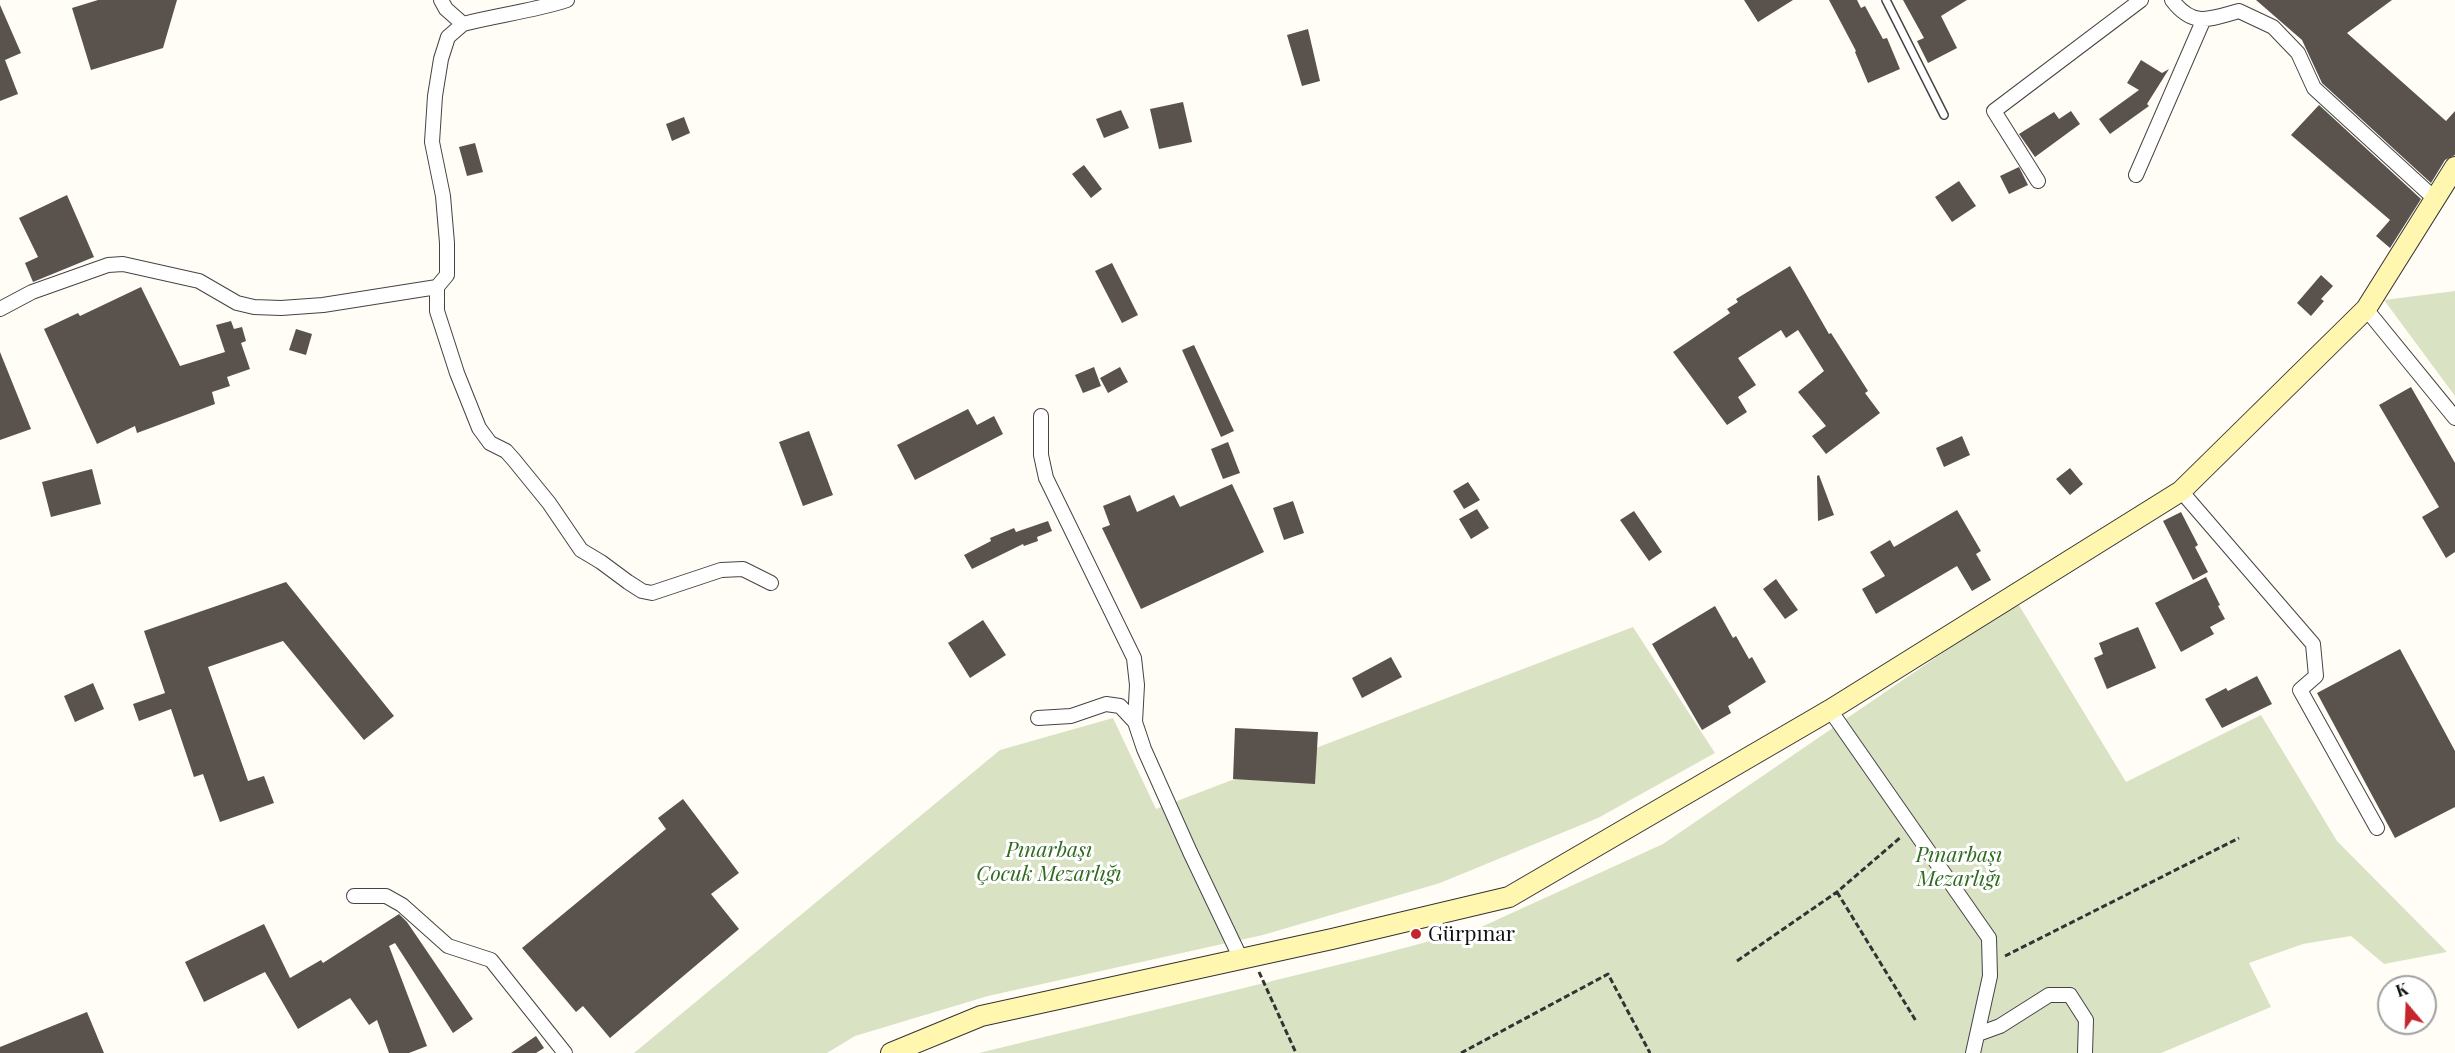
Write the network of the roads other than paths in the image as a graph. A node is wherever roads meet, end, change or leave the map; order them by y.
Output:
1 (441, 0) edge
2 (567, 0) edge
3 (1886, 0) edge
4 (2141, 0) edge
5 (2172, 0) edge
6 (2203, 21) junction
7 (463, 24) junction
8 (1944, 115) dead end
9 (2455, 167) edge
10 (2136, 175) dead end
11 (2038, 181) dead end
12 (2434, 198) junction
13 (437, 287) junction
14 (0, 309) edge
15 (2366, 309) junction
16 (1041, 416) dead end
17 (2455, 418) edge
18 (2181, 491) junction
19 (771, 583) dead end
20 (1830, 710) junction
21 (1038, 718) dead end
22 (1135, 722) junction
23 (2377, 828) dead end
24 (354, 896) dead end
25 (1247, 958) junction
26 (1978, 1034) junction
27 (565, 1053) edge
28 (891, 1053) edge
29 (1973, 1053) edge
30 (2085, 1053) edge

1 - 7 street
2 - 7 street
3 - 8 lane
4 - 11 street
5 - 6 street
6 - 10 street
6 - 12 street
7 - 13 street
9 - 12 main road
12 - 15 main road
13 - 14 street
13 - 19 street
15 - 17 street
15 - 18 main road
16 - 22 street
18 - 20 main road
18 - 23 street
20 - 25 main road
20 - 26 street
21 - 22 street
22 - 25 street
24 - 27 street
25 - 28 main road
26 - 29 street
26 - 30 street

